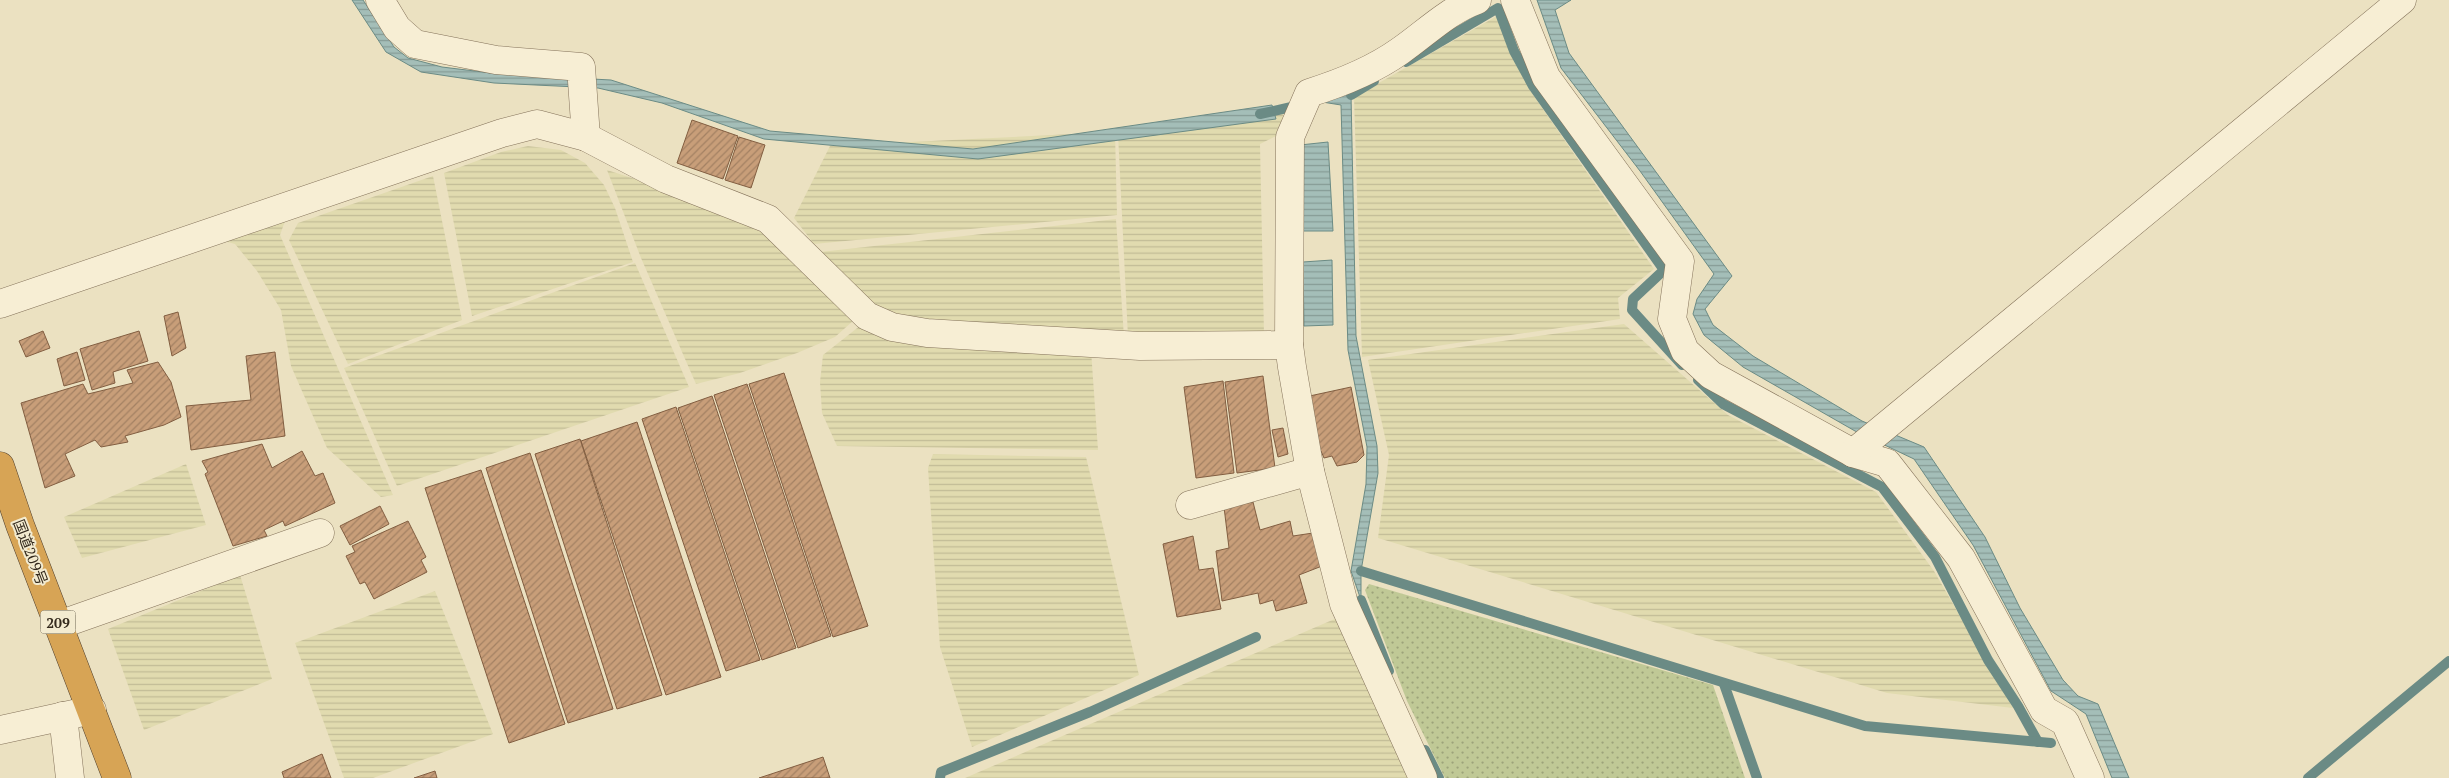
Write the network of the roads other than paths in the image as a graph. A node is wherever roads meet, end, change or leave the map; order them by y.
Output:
1 (380, 0) edge
2 (1477, 0) edge
3 (1515, 0) edge
4 (2402, 0) edge
5 (586, 137) junction
6 (0, 304) edge
7 (1289, 345) junction
8 (1858, 448) junction
9 (0, 466) edge
10 (1310, 471) junction
11 (1190, 504) dead end
12 (320, 533) dead end
13 (59, 625) junction
14 (92, 710) junction
15 (63, 716) junction
16 (0, 730) edge
17 (70, 778) edge
18 (117, 778) edge
19 (1423, 778) edge
20 (2090, 778) edge

1 - 5 street
2 - 7 street
3 - 8 street
4 - 8 street
5 - 6 street
5 - 7 street
7 - 10 street
8 - 20 street
9 - 13 highway, 国道209号 / 209
10 - 11 street
10 - 19 street
12 - 13 street
13 - 14 highway, 国道209号 / 209
14 - 15 street
14 - 18 highway, 国道209号 / 209
15 - 16 street
15 - 17 street

